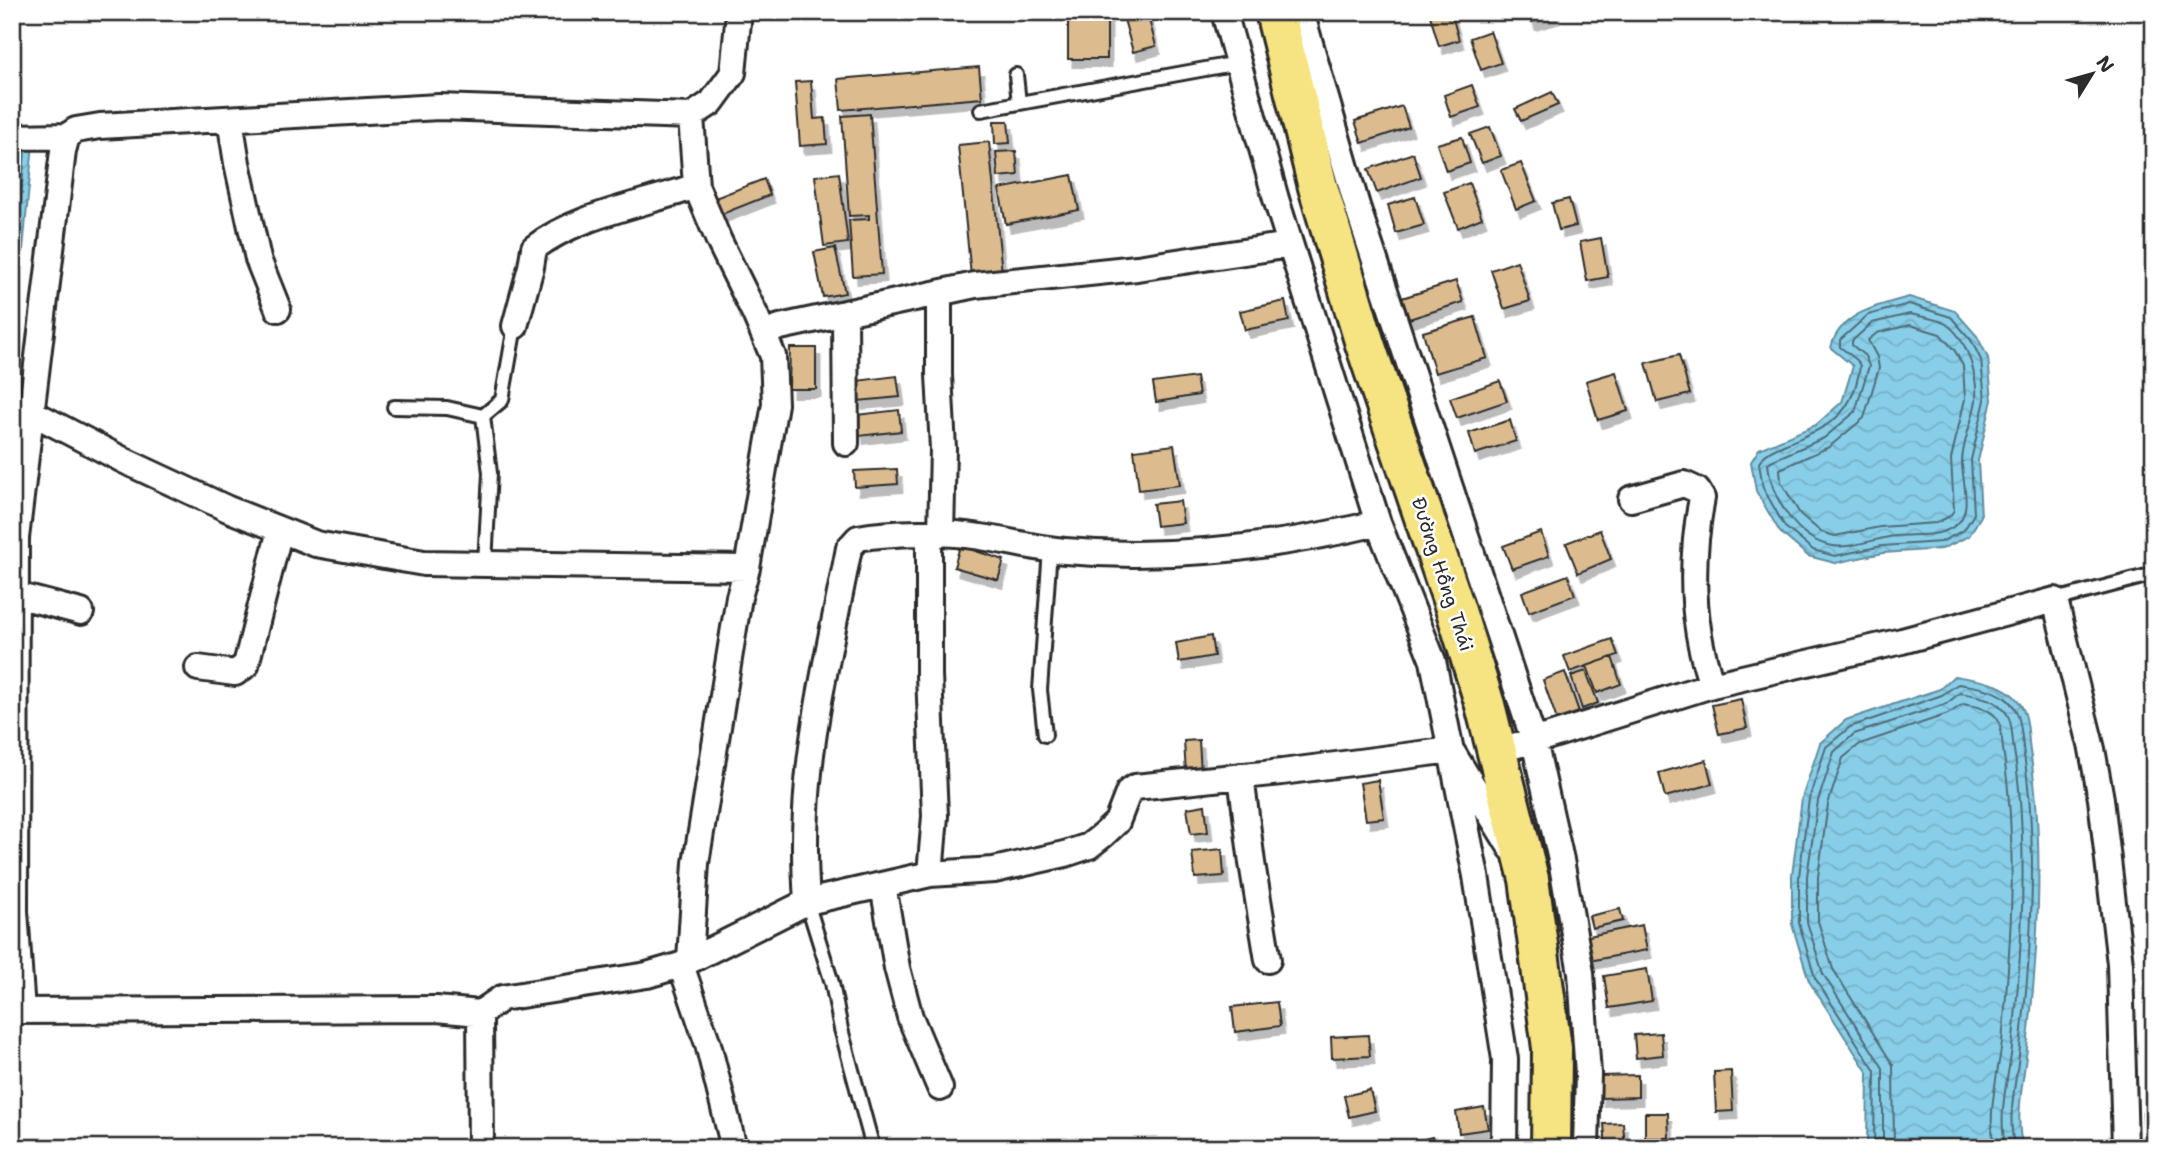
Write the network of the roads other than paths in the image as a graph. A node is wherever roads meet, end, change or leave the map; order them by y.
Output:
1 (739, 12) edge
2 (1224, 12) edge
3 (1275, 12) edge
4 (1301, 12) edge
5 (1238, 63) junction
6 (1016, 75) dead end
7 (1019, 103) junction
8 (981, 110) dead end
9 (691, 116) junction
10 (230, 119) junction
11 (67, 136) junction
12 (12, 137) edge
13 (696, 187) junction
14 (1318, 187) junction
15 (1276, 199) junction
16 (1290, 245) junction
17 (939, 293) junction
18 (278, 309) dead end
19 (845, 314) junction
20 (516, 326) joint
21 (763, 333) junction
22 (394, 407) dead end
23 (31, 412) junction
24 (483, 416) junction
25 (846, 443) dead end
26 (1631, 499) dead end
27 (1378, 523) junction
28 (280, 530) junction
29 (935, 534) junction
30 (1050, 549) junction
31 (485, 563) junction
32 (747, 568) junction
33 (2154, 574) edge
34 (16, 595) junction
35 (2055, 600) junction
36 (1456, 611) junction
37 (81, 612) dead end
38 (198, 668) dead end
39 (1712, 685) junction
40 (1045, 736) dead end
41 (1534, 741) junction
42 (1451, 750) junction
43 (1497, 750) junction
44 (1241, 776) junction
45 (930, 874) junction
46 (1529, 879) junction
47 (883, 885) junction
48 (807, 902) junction
49 (1268, 960) dead end
50 (686, 963) junction
51 (17, 1011) edge
52 (480, 1013) junction
53 (940, 1088) dead end
54 (481, 1148) edge
55 (734, 1148) edge
56 (873, 1148) edge
57 (1504, 1148) edge
58 (1551, 1148) edge
59 (1586, 1148) edge
60 (2125, 1148) edge

1 - 9 street
2 - 5 street
3 - 14 main road, Đường Hồng Thái
4 - 41 street
5 - 7 lane
5 - 15 street
6 - 7 lane
7 - 8 lane
9 - 10 street
9 - 13 street
10 - 11 street
10 - 18 street
11 - 12 street
11 - 23 street
13 - 20 street
13 - 21 street
14 - 15 street
14 - 36 main road, Đường Hồng Thái
15 - 16 street
16 - 17 street
16 - 27 street
17 - 19 street
17 - 29 street
19 - 21 street
19 - 25 street
20 - 24 lane
21 - 32 street
22 - 24 lane
23 - 28 street
23 - 34 street
24 - 31 lane
26 - 39 street
27 - 30 street
27 - 42 street
28 - 31 street
28 - 38 street
29 - 30 street
29 - 45 street
29 - 48 street
30 - 40 lane
31 - 32 street
32 - 50 street
33 - 35 lane
34 - 37 street
34 - 51 street
35 - 39 street
35 - 60 street
36 - 42 street
36 - 43 main road, Đường Hồng Thái
39 - 41 street
41 - 43 street
41 - 59 street
42 - 44 street
42 - 46 street
42 - 57 street
43 - 46 main road, Đường Hồng Thái
44 - 45 street
44 - 49 street
45 - 47 street
46 - 58 main road, Đường Hồng Thái
47 - 48 street
47 - 53 street
48 - 50 street
48 - 56 lane
50 - 52 street
50 - 55 street
51 - 52 street
52 - 54 street

